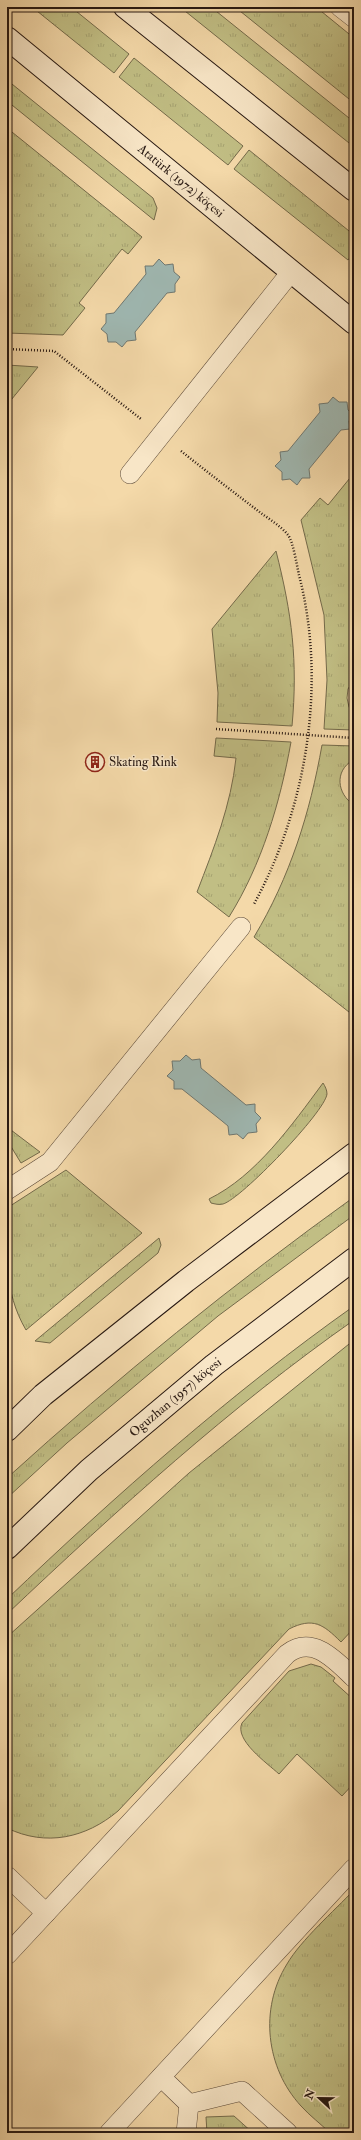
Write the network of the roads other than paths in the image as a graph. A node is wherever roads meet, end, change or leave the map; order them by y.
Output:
1 (125, 7) edge
2 (340, 7) edge
3 (354, 18) edge
4 (7, 38) edge
5 (354, 190) edge
6 (291, 272) junction
7 (354, 323) edge
8 (130, 474) dead end
9 (241, 927) road end
10 (354, 1154) edge
11 (7, 1190) edge
12 (354, 1259) edge
13 (7, 1430) edge
14 (7, 1548) edge
15 (354, 1678) edge
16 (354, 1868) edge
17 (7, 1876) edge
18 (46, 1913) junction
19 (7, 1956) edge
20 (161, 2077) junction
21 (189, 2104) junction
22 (109, 2133) edge
23 (186, 2133) edge
24 (288, 2133) edge

1 - 5 main road
2 - 3 lane
4 - 6 main road, Atatürk (1972) köçesi
6 - 7 main road, Atatürk (1972) köçesi
6 - 8 lane
9 - 11 lane
10 - 13 main road
12 - 14 main road, Oguzhan (1957) köçesi
15 - 18 lane
16 - 20 lane
17 - 18 lane
18 - 19 lane
20 - 21 lane
20 - 22 lane
21 - 23 lane
21 - 24 lane

